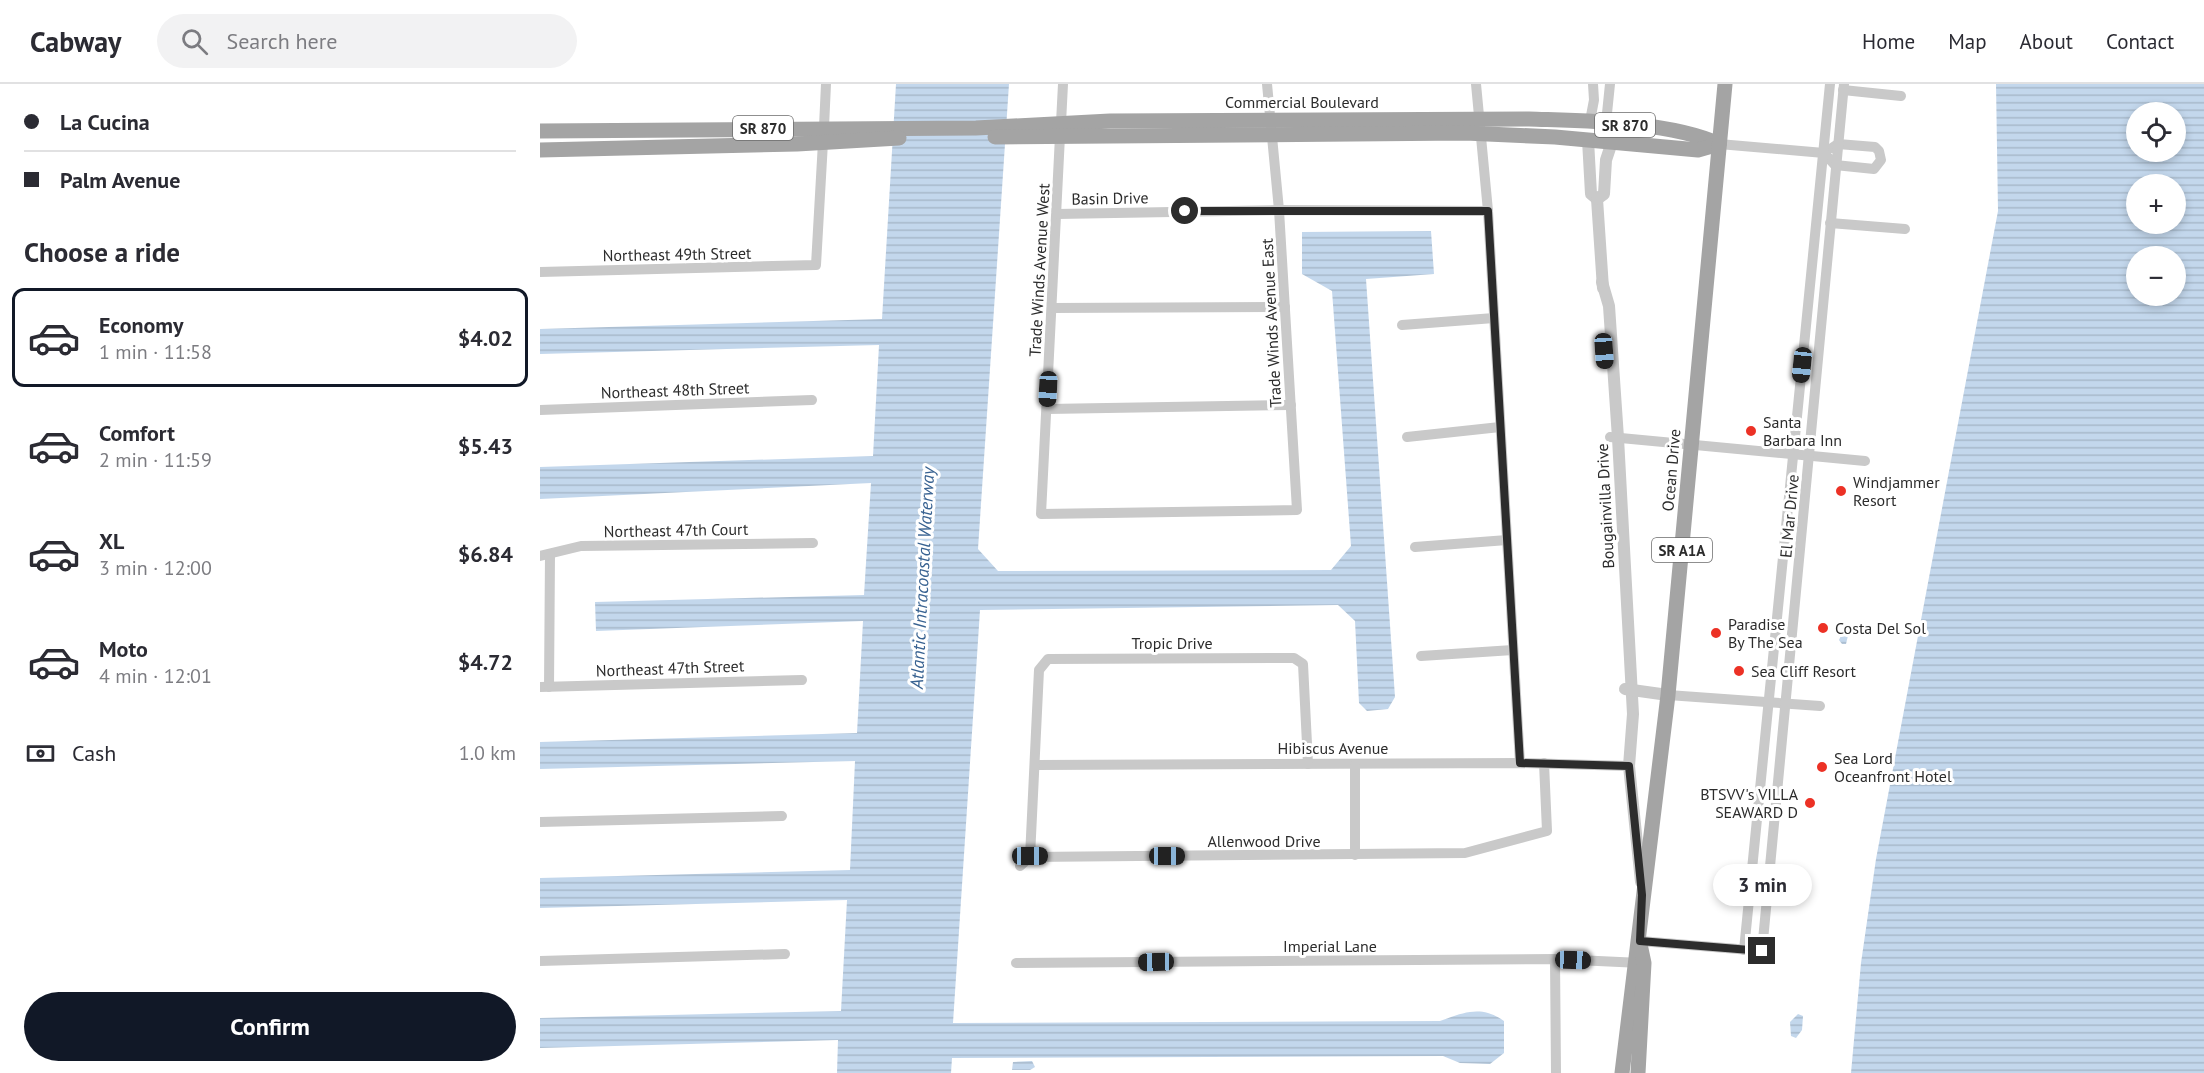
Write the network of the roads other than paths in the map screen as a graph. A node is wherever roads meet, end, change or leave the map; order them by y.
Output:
1 (826, 84) edge
2 (1064, 84) edge
3 (1267, 84) edge
4 (1476, 84) edge
5 (1725, 84) edge
6 (1830, 84) edge
7 (1844, 87) edge
8 (1610, 88) edge
9 (1593, 89) edge
10 (1901, 96) dead end
11 (1477, 118) junction
12 (1590, 122) junction
13 (1606, 123) junction
14 (1270, 127) junction
15 (646, 129) junction
16 (1061, 129) junction
17 (628, 130) junction
18 (540, 131) edge
19 (1480, 134) junction
20 (823, 135) junction
21 (1588, 140) junction
22 (1612, 142) junction
23 (1719, 144) junction
24 (1838, 144) junction
25 (630, 147) junction
26 (606, 148) junction
27 (540, 150) edge
28 (1824, 153) junction
29 (1835, 165) junction
30 (1597, 199) junction
31 (1279, 210) junction
32 (1488, 211) junction
33 (1057, 214) junction
34 (1830, 223) junction
35 (1905, 230) dead end
36 (540, 272) edge
37 (1285, 307) junction
38 (1052, 308) junction
39 (1494, 318) junction
40 (1402, 325) dead end
41 (812, 400) dead end
42 (1291, 405) junction
43 (1047, 409) junction
44 (540, 410) edge
45 (1500, 427) junction
46 (1407, 437) dead end
47 (1614, 438) junction
48 (1692, 445) junction
49 (1792, 454) junction
50 (1809, 456) junction
51 (1865, 461) dead end
52 (1041, 514) joint
53 (1507, 540) junction
54 (813, 543) dead end
55 (1415, 548) dead end
56 (545, 555) edge
57 (1513, 650) junction
58 (1420, 656) dead end
59 (1631, 666) junction
60 (802, 680) dead end
61 (545, 687) edge
62 (1628, 689) junction
63 (1652, 692) junction
64 (1668, 695) junction
65 (1768, 702) junction
66 (1786, 704) junction
67 (1820, 706) dead end
68 (1520, 763) junction
69 (1544, 763) junction
70 (1308, 764) junction
71 (1036, 765) junction
72 (1355, 765) junction
73 (1629, 766) junction
74 (782, 816) dead end
75 (540, 822) edge
76 (1355, 855) junction
77 (1030, 856) junction
78 (1020, 866) dead end
79 (1642, 895) junction
80 (1640, 941) junction
81 (1744, 950) junction
82 (785, 954) dead end
83 (1555, 959) junction
84 (540, 961) edge
85 (1016, 963) dead end
86 (1639, 963) junction
87 (1556, 1073) edge
88 (1622, 1073) edge
89 (1638, 1073) edge

1 - 20 street
2 - 16 street, Trade Winds Avenue West
3 - 14 street, Trade Winds Avenue East
4 - 11 street
5 - 23 main road, Ocean Drive / SR A1A
6 - 28 street, El Mar Drive
7 - 10 street
7 - 24 street, El Mar Drive
8 - 9 street
8 - 13 street
9 - 12 street
11 - 12 main road, Commercial Boulevard / SR 870
11 - 14 main road, Commercial Boulevard / SR 870
11 - 19 street
12 - 13 main road, Commercial Boulevard / SR 870
13 - 21 main road
13 - 23 main road, Commercial Boulevard / SR 870
14 - 16 main road, Commercial Boulevard / SR 870
14 - 16 main road, Commercial Boulevard / SR 870
14 - 19 main road, Commercial Boulevard / SR 870
14 - 31 street, Trade Winds Avenue East
15 - 17 main road, SR 870
15 - 20 main road, SR 870
15 - 25 main road
16 - 20 main road, Commercial Boulevard / SR 870
16 - 33 street, Trade Winds Avenue West
17 - 18 main road, SR 870
17 - 26 main road
19 - 21 main road, Commercial Boulevard / SR 870
19 - 32 street
20 - 25 main road, SR 870
20 - 36 street, Northeast 49th Street
21 - 22 main road, Commercial Boulevard / SR 870
21 - 30 street
22 - 23 main road, Commercial Boulevard / SR 870
22 - 30 street, Bougainvilla Drive
23 - 28 street, Commercial Boulevard
23 - 48 main road, Ocean Drive / SR A1A
24 - 28 street
24 - 29 street, El Mar Drive
24 - 29 street
25 - 26 main road, SR 870
26 - 27 main road, SR 870
28 - 29 street
28 - 49 street, El Mar Drive
29 - 34 street, El Mar Drive
30 - 47 street, Bougainvilla Drive
31 - 32 street, Basin Drive
31 - 33 street, Basin Drive
31 - 37 street, Trade Winds Avenue East
32 - 39 street
33 - 38 street, Trade Winds Avenue West
34 - 35 street
34 - 50 street, El Mar Drive
37 - 38 street
37 - 42 street, Trade Winds Avenue East
38 - 43 street, Trade Winds Avenue West
39 - 40 street
39 - 45 street
41 - 44 street, Northeast 48th Street
42 - 43 street
42 - 52 street, Trade Winds Avenue East
43 - 52 street, Trade Winds Avenue West
45 - 46 street
45 - 53 street
47 - 48 street
47 - 59 street, Bougainvilla Drive
47 - 62 street, Bougainvilla Drive
48 - 49 street
48 - 64 main road, Ocean Drive / SR A1A
49 - 50 street
49 - 65 street, El Mar Drive
50 - 51 street
50 - 66 street, El Mar Drive
53 - 55 street
53 - 57 street
54 - 56 street, Northeast 47th Court
56 - 61 street
57 - 58 street
57 - 68 street
59 - 62 street, Bougainvilla Drive
59 - 63 street
60 - 61 street, Northeast 47th Street
62 - 63 street
62 - 73 street, Bougainvilla Drive
63 - 64 street
64 - 65 street
64 - 79 main road, Ocean Drive / SR A1A
65 - 66 street
65 - 81 street, El Mar Drive
66 - 67 street
66 - 81 street, El Mar Drive
68 - 69 street, Hibiscus Avenue
68 - 72 street, Hibiscus Avenue
69 - 73 street, Hibiscus Avenue
69 - 76 street, Allenwood Drive
70 - 71 street, Hibiscus Avenue
70 - 71 street, Tropic Drive
70 - 72 street, Hibiscus Avenue
71 - 77 street
72 - 76 street
73 - 79 street, Bougainvilla Drive
74 - 75 street
76 - 77 street, Allenwood Drive
77 - 78 street
79 - 80 main road, SR A1A
80 - 81 street
80 - 86 main road, SR A1A
82 - 84 street
83 - 85 street, Imperial Lane
83 - 86 street, Imperial Lane
83 - 87 street
86 - 88 main road, SR A1A
86 - 89 main road, SR A1A

